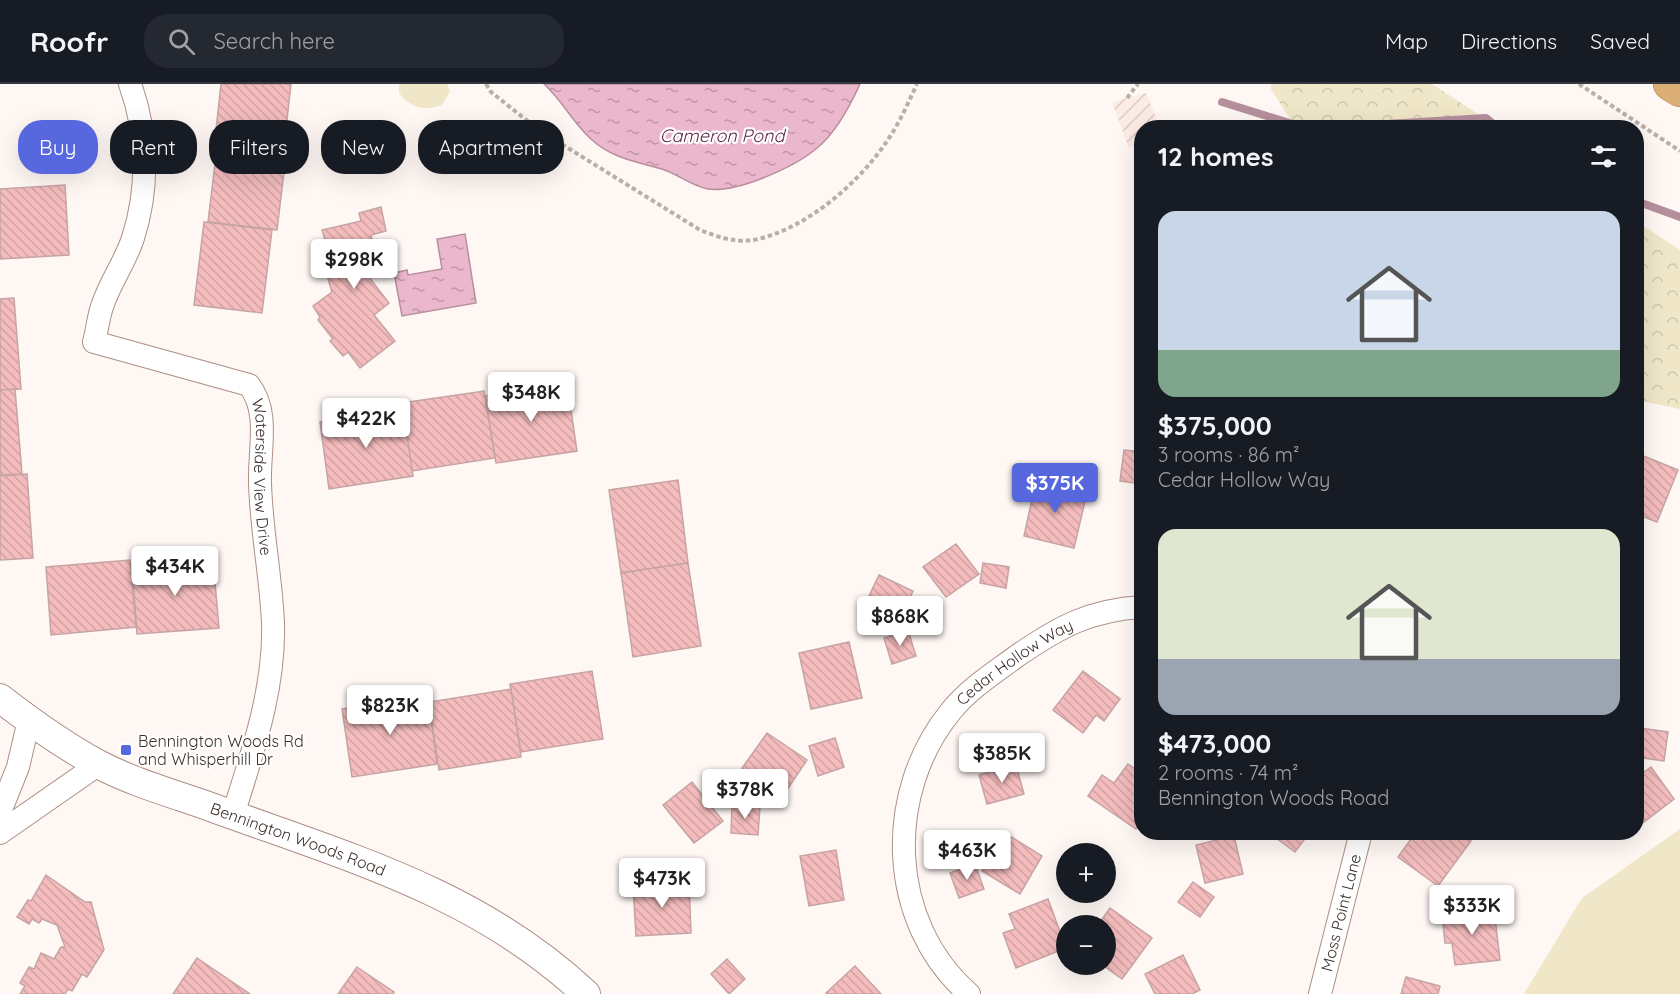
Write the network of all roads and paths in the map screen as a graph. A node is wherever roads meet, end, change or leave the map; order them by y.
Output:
1 (130, 84) edge
2 (486, 84) edge
3 (917, 84) edge
4 (1138, 84) edge
5 (1579, 84) edge
6 (1670, 84) edge
7 (1680, 90) edge
8 (1127, 98) dead end
9 (1632, 120) edge
10 (1644, 128) edge
11 (1680, 152) edge
12 (1134, 607) edge
13 (0, 698) edge
14 (29, 720) junction
15 (99, 764) junction
16 (0, 812) edge
17 (233, 815) junction
18 (0, 833) edge
19 (1359, 840) edge
20 (586, 994) edge
21 (969, 994) edge
22 (1320, 994) edge

1 - 17 street, Waterside View Drive
2 - 3 path
4 - 8 path
5 - 9 path
6 - 7 highway
10 - 11 path
12 - 21 street, Cedar Hollow Way
13 - 14 street, Bennington Woods Road
14 - 15 street, Bennington Woods Road
14 - 16 street
15 - 17 street, Bennington Woods Road
15 - 18 street
17 - 20 street, Bennington Woods Road
19 - 22 street, Moss Point Lane

